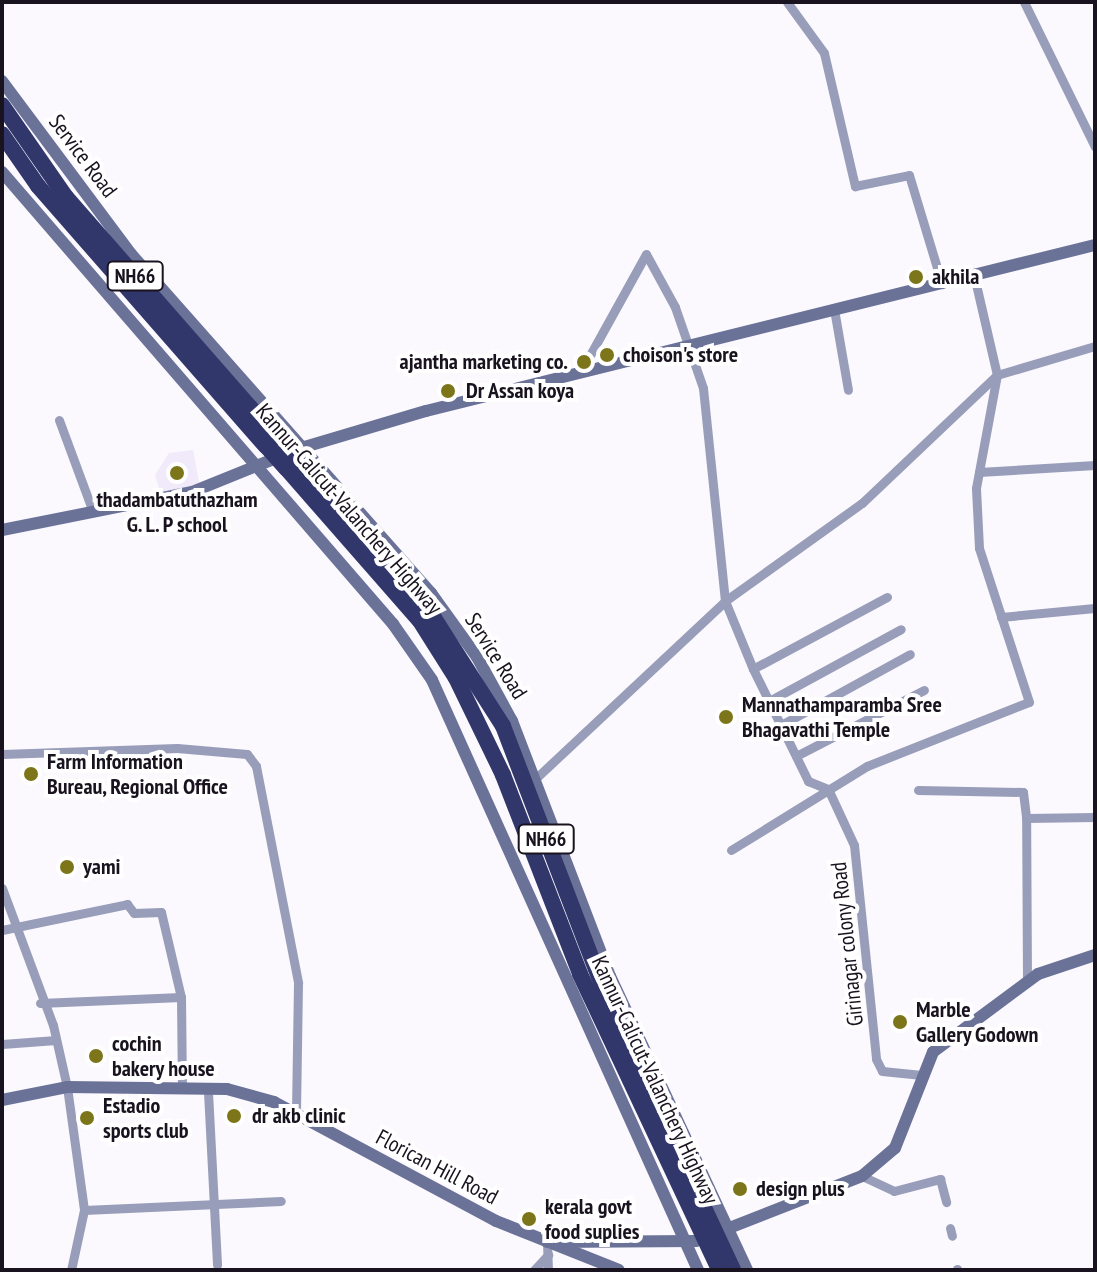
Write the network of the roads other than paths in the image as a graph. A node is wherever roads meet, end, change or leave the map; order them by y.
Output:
1 (787, 2) edge
2 (1024, 2) edge
3 (2, 81) edge
4 (2, 105) edge
5 (2, 134) edge
6 (1095, 147) edge
7 (2, 172) edge
8 (1095, 245) edge
9 (974, 275) junction
10 (942, 284) junction
11 (834, 309) junction
12 (687, 342) junction
13 (1095, 346) edge
14 (580, 373) junction
15 (997, 375) junction
16 (848, 390) dead end
17 (59, 420) dead end
18 (273, 443) junction
19 (294, 458) junction
20 (1095, 465) edge
21 (255, 472) junction
22 (979, 472) junction
23 (93, 512) junction
24 (2, 529) edge
25 (887, 597) dead end
26 (725, 601) junction
27 (1095, 608) edge
28 (1001, 617) junction
29 (901, 629) dead end
30 (910, 654) dead end
31 (753, 669) junction
32 (924, 690) dead end
33 (769, 701) junction
34 (781, 725) junction
35 (2, 754) edge
36 (796, 756) junction
37 (535, 779) junction
38 (828, 789) junction
39 (918, 790) dead end
40 (1095, 817) edge
41 (1026, 818) junction
42 (731, 850) dead end
43 (2, 888) edge
44 (2, 930) edge
45 (15, 930) junction
46 (1095, 955) edge
47 (1027, 982) junction
48 (181, 997) junction
49 (40, 1003) junction
50 (56, 1040) junction
51 (2, 1044) edge
52 (922, 1075) junction
53 (67, 1087) junction
54 (182, 1089) junction
55 (208, 1092) junction
56 (2, 1100) edge
57 (296, 1114) junction
58 (862, 1176) junction
59 (281, 1201) dead end
60 (946, 1202) dead end
61 (214, 1204) junction
62 (84, 1210) junction
63 (716, 1234) junction
64 (684, 1241) junction
65 (547, 1249) junction
66 (217, 1265) dead end
67 (724, 1266) edge
68 (71, 1270) edge
69 (534, 1270) edge
70 (548, 1270) edge
71 (619, 1270) edge
72 (698, 1270) edge
73 (747, 1270) edge

1 - 10 street
2 - 6 street
3 - 19 street, Service Road
4 - 18 highway, NH66
5 - 18 highway, Kannur-Calicut-Valanchery Highway / NH66
7 - 21 street
8 - 9 street
9 - 10 street
9 - 15 street
10 - 11 street
11 - 12 street
11 - 16 street
12 - 14 street
12 - 14 street, Girinagar colony Road
12 - 26 street, Girinagar colony Road
13 - 15 street
14 - 19 street
15 - 22 street
15 - 26 street
17 - 23 street
18 - 19 highway, Kannur-Calicut-Valanchery Highway / NH66, bridge
19 - 21 street
19 - 37 street, Service Road
19 - 63 highway, Kannur-Calicut-Valanchery Highway / NH66
20 - 22 street
21 - 23 street
21 - 64 street
22 - 28 street
23 - 24 street
25 - 31 street
26 - 31 street, Girinagar colony Road
26 - 37 street
27 - 28 street
28 - 38 street
29 - 33 street
30 - 34 street
31 - 33 street, Girinagar colony Road
32 - 36 street
33 - 34 street, Girinagar colony Road
34 - 36 street, Girinagar colony Road
35 - 57 street
36 - 38 street, Girinagar colony Road
37 - 63 street, Service Road
38 - 42 street
38 - 52 street, Girinagar colony Road
39 - 41 street
40 - 41 street
41 - 47 street
43 - 45 street
44 - 45 street
45 - 48 street
45 - 49 street
46 - 47 street
47 - 52 street
48 - 49 street
48 - 54 street
49 - 50 street
50 - 51 street
50 - 53 street
52 - 58 street
53 - 54 street, Florican Hill Road
53 - 56 street, Florican Hill Road
53 - 62 street
54 - 55 street, Florican Hill Road
55 - 57 street, Florican Hill Road
55 - 61 street
57 - 65 street, Florican Hill Road
58 - 60 street
58 - 63 street
59 - 61 street
61 - 62 street
61 - 66 street
62 - 68 street
63 - 64 street
63 - 67 highway, Kannur-Calicut-Valanchery Highway / NH66
63 - 73 street, Service Road
64 - 65 street
64 - 72 street
65 - 69 street
65 - 70 street
65 - 71 street, Florican Hill Road

